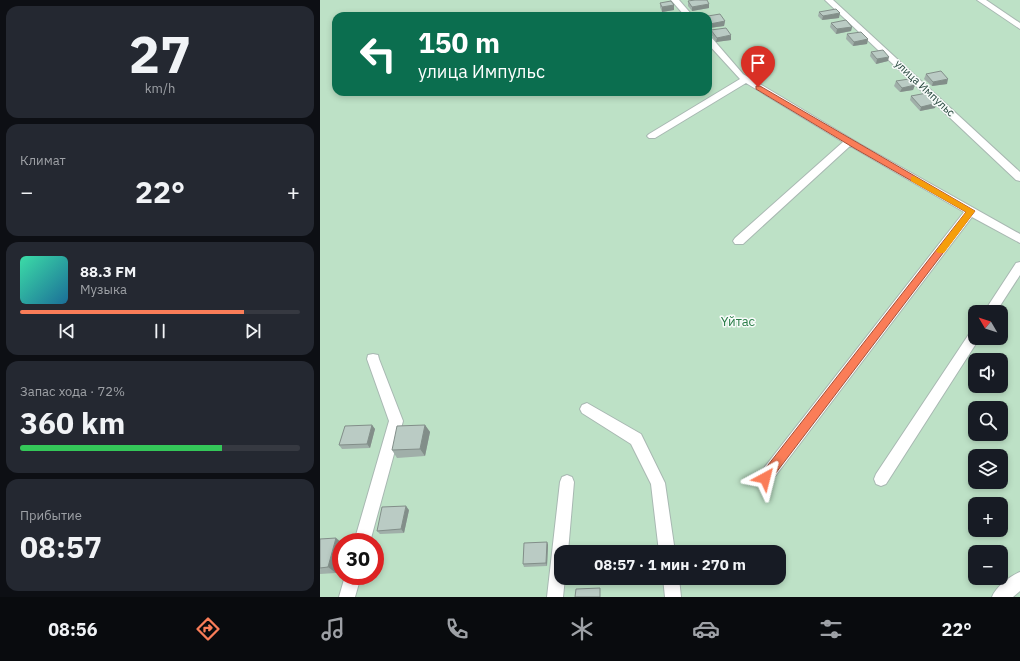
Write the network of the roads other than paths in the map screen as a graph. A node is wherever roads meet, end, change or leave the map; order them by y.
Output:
1 (675, 0) edge
2 (829, 0) edge
3 (981, 0) edge
4 (685, 12) edge
5 (1020, 27) edge
6 (712, 44) edge
7 (745, 80) junction
8 (652, 136) dead end
9 (849, 142) junction
10 (1020, 178) edge
11 (971, 211) junction
12 (1020, 239) edge
13 (739, 241) dead end
14 (1020, 266) edge
15 (995, 305) edge
16 (968, 345) edge
17 (373, 360) dead end
18 (587, 409) dead end
19 (765, 478) dead end
20 (881, 479) dead end
21 (567, 482) dead end
22 (365, 533) edge
23 (666, 545) edge
24 (1020, 580) edge
25 (350, 585) edge
26 (672, 585) edge
27 (347, 597) edge
28 (555, 597) edge
29 (674, 597) edge
30 (1000, 597) edge

1 - 4 street
2 - 10 street, улица Импульс
3 - 5 street
6 - 7 street
7 - 8 street
7 - 9 street
9 - 11 street
9 - 13 street
11 - 12 street
11 - 19 street
14 - 15 street
16 - 20 street
17 - 22 street
18 - 23 street
21 - 28 street
24 - 30 street
25 - 27 street
26 - 29 street

